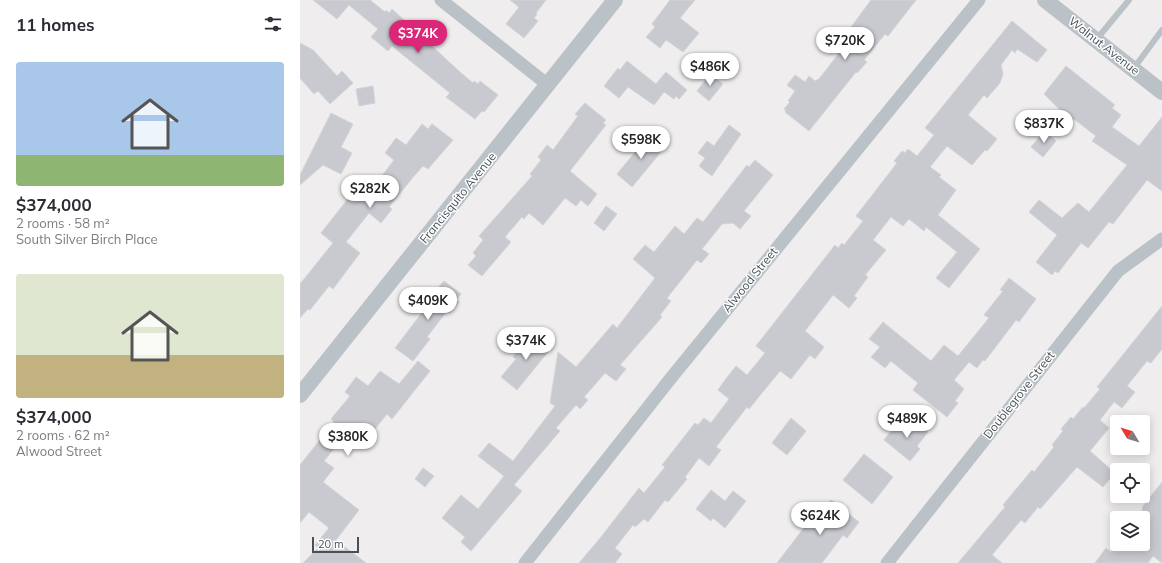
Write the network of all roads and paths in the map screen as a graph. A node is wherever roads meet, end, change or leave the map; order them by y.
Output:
1 (441, 0) edge
2 (615, 0) edge
3 (979, 0) edge
4 (1046, 0) edge
5 (1129, 0) edge
6 (1162, 30) edge
7 (1096, 40) junction
8 (1133, 69) junction
9 (548, 85) junction
10 (1162, 92) edge
11 (1162, 239) edge
12 (300, 395) edge
13 (525, 563) edge
14 (887, 563) edge

1 - 9 street
2 - 9 street, Francisquito Avenue
3 - 13 street, Alwood Street
4 - 7 street, Walnut Avenue
5 - 7 lane
6 - 8 lane
7 - 8 street, Walnut Avenue
8 - 10 street, Walnut Avenue
9 - 12 street, Francisquito Avenue
11 - 14 street, Doublegrove Street

